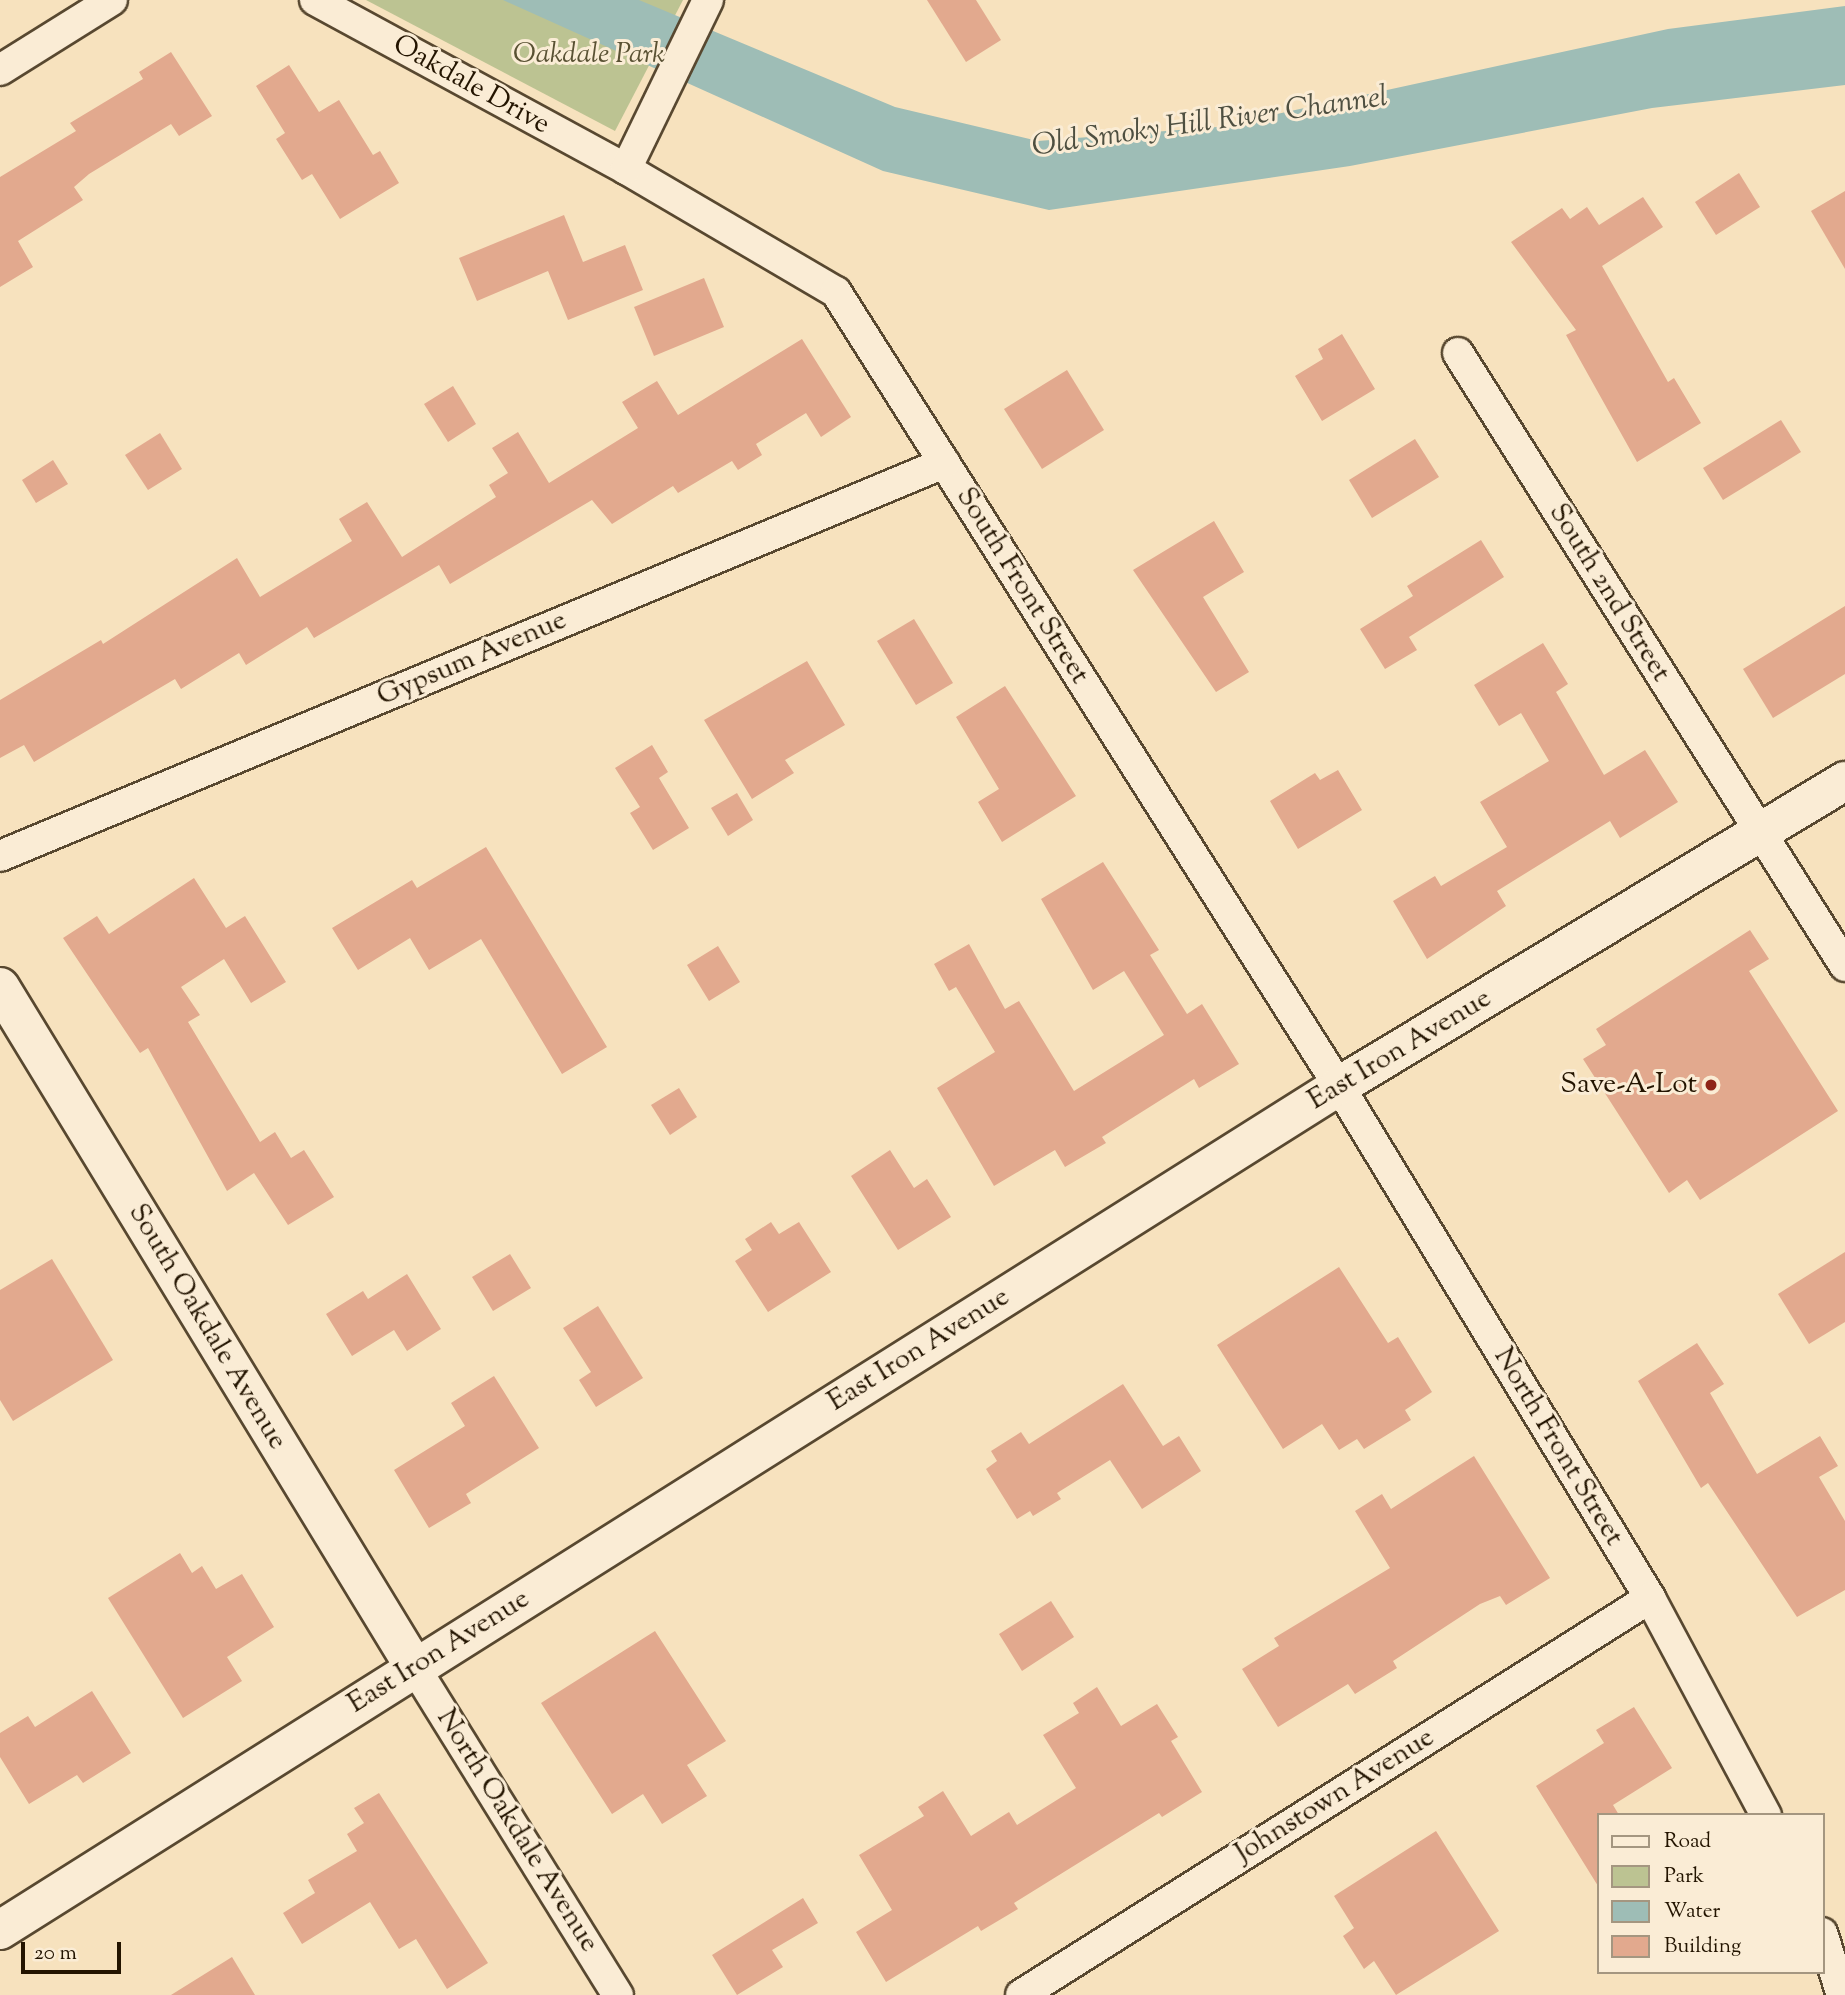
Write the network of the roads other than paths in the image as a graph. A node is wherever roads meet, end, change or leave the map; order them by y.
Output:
1 (112, 0) edge
2 (315, 0) edge
3 (708, 0) edge
4 (0, 70) edge
5 (626, 169) junction
6 (1458, 353) dead end
7 (944, 463) junction
8 (1845, 781) edge
9 (1760, 833) junction
10 (0, 856) edge
11 (1845, 966) edge
12 (0, 987) edge
13 (1339, 1086) junction
14 (1650, 1598) junction
15 (415, 1668) junction
16 (1765, 1813) edge
17 (0, 1930) edge
18 (1824, 1939) edge
19 (618, 1995) edge
20 (1021, 1995) edge
21 (1842, 1995) edge

1 - 4 street
2 - 5 street, Oakdale Drive
3 - 5 street
5 - 7 street, South Front Street
6 - 9 street, South 2nd Street
7 - 10 street, Gypsum Avenue
7 - 13 street, South Front Street
8 - 9 street, East Iron Avenue
9 - 11 street, South 2nd Street
9 - 13 street, East Iron Avenue
12 - 15 street, South Oakdale Avenue
13 - 14 street, North Front Street
13 - 15 street, East Iron Avenue
14 - 16 street, North Front Street
14 - 20 street, Johnstown Avenue
15 - 17 street, East Iron Avenue
15 - 19 street, North Oakdale Avenue
18 - 21 street

